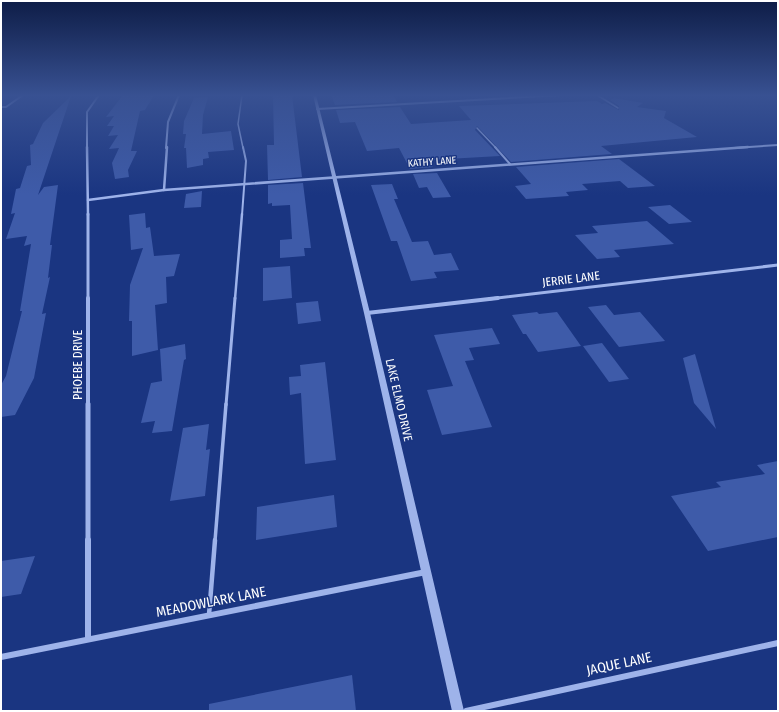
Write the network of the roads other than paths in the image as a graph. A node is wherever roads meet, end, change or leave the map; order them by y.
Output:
1 (87, 128) edge
2 (168, 128) edge
3 (239, 128) edge
4 (321, 128) edge
5 (476, 128) dead end
6 (778, 145) edge
7 (510, 164) junction
8 (333, 177) junction
9 (244, 184) junction
10 (164, 190) junction
11 (88, 200) junction
12 (778, 265) edge
13 (367, 312) junction
14 (426, 572) junction
15 (209, 615) junction
16 (88, 639) junction
17 (778, 643) edge
18 (1, 657) edge
19 (458, 711) edge
20 (466, 711) edge

1 - 11 street, PHOEBE DRIVE
2 - 10 street
3 - 9 lane
4 - 8 street, LAKE ELMO DRIVE
5 - 7 lane
6 - 7 street, KATHY LANE
7 - 8 street, KATHY LANE
8 - 9 street, KATHY LANE
8 - 13 street, LAKE ELMO DRIVE
9 - 10 street, KATHY LANE
9 - 15 lane
10 - 11 street, KATHY LANE
11 - 16 street, PHOEBE DRIVE
12 - 13 street, JERRIE LANE
13 - 14 street, LAKE ELMO DRIVE
14 - 15 street, MEADOWLARK LANE
14 - 19 street, LAKE ELMO DRIVE
15 - 16 street, MEADOWLARK LANE
16 - 18 street, MEADOWLARK LANE
17 - 20 street, JAQUE LANE

